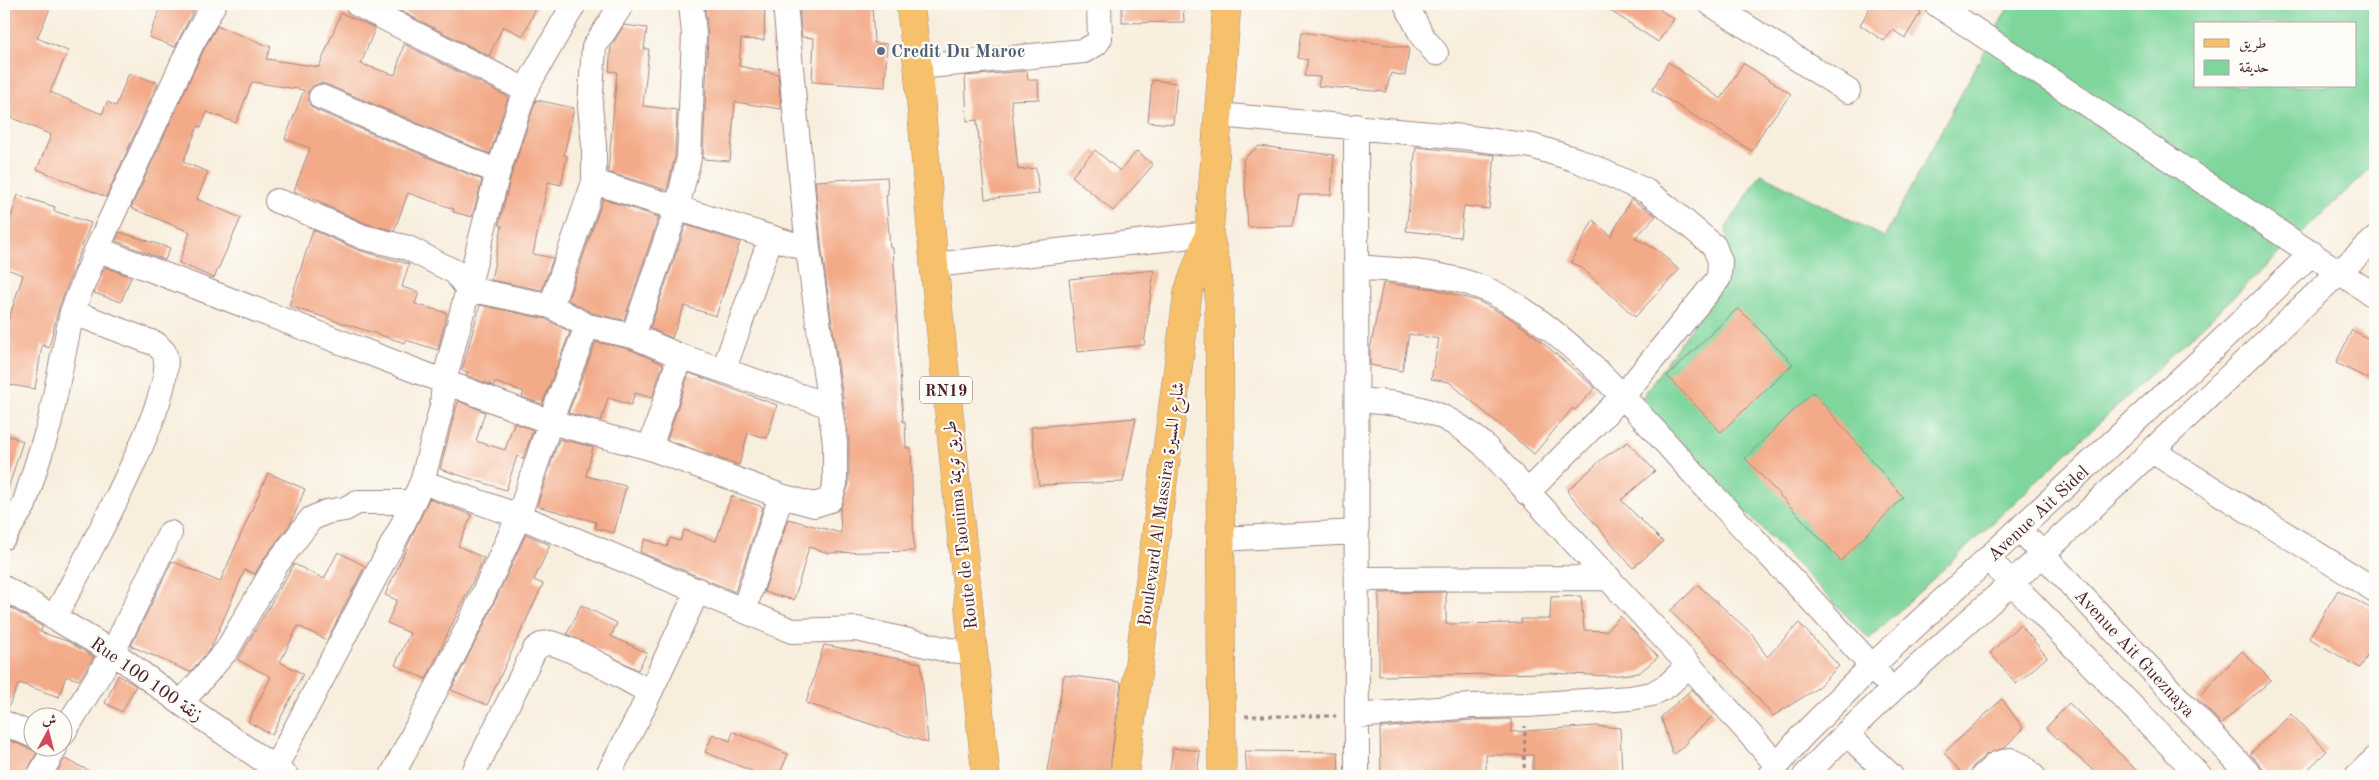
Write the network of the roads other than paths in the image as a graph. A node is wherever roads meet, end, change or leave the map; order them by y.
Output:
1 (211, 4) edge
2 (357, 4) edge
3 (572, 4) edge
4 (622, 4) edge
5 (691, 4) edge
6 (785, 4) edge
7 (910, 4) edge
8 (1099, 4) edge
9 (1227, 4) edge
10 (1406, 4) edge
11 (1711, 4) edge
12 (1936, 4) edge
13 (1436, 53) dead end
14 (918, 67) junction
15 (525, 90) junction
16 (1848, 91) dead end
17 (321, 97) dead end
18 (1218, 115) junction
19 (1356, 126) junction
20 (498, 172) junction
21 (594, 182) junction
22 (277, 202) dead end
23 (677, 208) junction
24 (1209, 234) junction
25 (770, 237) junction
26 (2375, 239) edge
27 (97, 249) junction
28 (808, 250) junction
29 (2312, 253) junction
30 (934, 265) junction
31 (1356, 267) junction
32 (2338, 273) junction
33 (468, 289) junction
34 (2375, 296) edge
35 (551, 306) junction
36 (72, 312) junction
37 (587, 326) junction
38 (633, 336) junction
39 (680, 356) junction
40 (724, 369) junction
41 (444, 382) junction
42 (1622, 397) junction
43 (1357, 400) junction
44 (830, 406) junction
45 (550, 422) junction
46 (650, 448) junction
47 (2152, 451) junction
48 (418, 492) junction
49 (1527, 493) junction
50 (780, 496) junction
51 (519, 516) junction
52 (2020, 529) junction
53 (1357, 532) junction
54 (170, 533) dead end
55 (4, 537) edge
56 (1219, 539) junction
57 (2042, 554) junction
58 (1988, 560) junction
59 (1609, 578) junction
60 (1358, 579) junction
61 (2012, 582) junction
62 (4, 588) edge
63 (698, 590) junction
64 (2375, 590) edge
65 (744, 610) junction
66 (54, 618) junction
67 (113, 652) junction
68 (972, 652) junction
69 (1689, 665) junction
70 (1872, 666) junction
71 (1892, 689) junction
72 (650, 692) junction
73 (181, 703) junction
74 (1357, 716) junction
75 (72, 719) edge
76 (4, 723) edge
77 (22, 731) edge
78 (1846, 733) junction
79 (49, 758) edge
80 (2375, 759) edge
81 (1773, 770) edge
82 (280, 772) edge
83 (39, 776) edge
84 (392, 776) edge
85 (472, 776) edge
86 (607, 776) edge
87 (986, 776) edge
88 (1124, 776) edge
89 (1222, 776) edge
90 (1357, 776) edge
91 (1805, 776) edge
92 (1891, 776) edge
93 (1984, 776) edge
94 (2033, 776) edge
95 (2200, 776) edge
96 (2251, 776) edge
97 (2357, 776) edge

1 - 27 street
2 - 15 street
3 - 15 street
4 - 21 street
5 - 23 street
6 - 28 street
7 - 14 main road, Route de Taouima طريق تويمة / RN19
8 - 14 street
9 - 18 main road, Boulevard Al Massira شارع المسيرة
10 - 13 street
11 - 16 street
12 - 29 street
14 - 30 main road, Route de Taouima طريق تويمة / RN19
15 - 20 street
17 - 20 street
18 - 19 street
18 - 24 main road, Boulevard Al Massira شارع المسيرة
19 - 31 street
19 - 42 street
20 - 33 street
21 - 23 street
21 - 35 street
22 - 33 street
23 - 25 street
23 - 38 street
24 - 30 street
24 - 56 main road, Boulevard Al Massira شارع المسيرة
24 - 88 main road, Boulevard Al Massira شارع المسيرة
25 - 28 street
25 - 40 street
26 - 32 street, Avenue Ait Sidel
27 - 36 street
27 - 41 street
28 - 44 street
29 - 32 street
29 - 52 street, Avenue Ait Sidel
30 - 68 main road, Route de Taouima طريق تويمة / RN19
31 - 42 street
31 - 43 street
32 - 34 street
32 - 47 street, Avenue Ait Sidel
33 - 35 street
33 - 41 street
35 - 37 street
36 - 55 street
36 - 66 street
37 - 38 street
37 - 45 street
38 - 39 street
39 - 40 street
39 - 46 street
40 - 44 street
41 - 45 street
41 - 48 street
42 - 49 street
42 - 70 street
43 - 49 street
43 - 53 street
44 - 50 street
45 - 46 street
45 - 51 street
46 - 50 street
47 - 57 street, Avenue Ait Sidel
47 - 64 street
48 - 51 street
48 - 73 street
48 - 82 street
49 - 59 street
50 - 65 street
51 - 63 street
51 - 84 street
52 - 57 street, Avenue Ait Gueznaya
52 - 58 street, Avenue Ait Sidel
53 - 56 street
53 - 60 street
54 - 67 street
56 - 89 main road, Boulevard Al Massira شارع المسيرة
57 - 61 street, Avenue Ait Sidel
57 - 96 street, Avenue Ait Gueznaya
58 - 61 street
58 - 70 street, Avenue Ait Sidel
59 - 60 street
59 - 69 street
60 - 74 street
61 - 71 street, Avenue Ait Sidel
61 - 95 street
62 - 66 street, Rue 100 زنقة 100
63 - 65 street
63 - 72 street
65 - 68 street
66 - 67 street, Rue 100 زنقة 100
67 - 73 street, Rue 100 زنقة 100
67 - 75 street
68 - 87 main road, Route de Taouima طريق تويمة / RN19
69 - 74 street
69 - 81 street
70 - 71 street
70 - 81 street, Avenue Ait Sidel
71 - 78 street, Avenue Ait Sidel
72 - 85 street
72 - 86 street
73 - 82 street, Rue 100 زنقة 100
74 - 90 street
76 - 77 street
78 - 91 street, Avenue Ait Sidel
78 - 92 street
79 - 83 street
80 - 97 street
93 - 94 street

